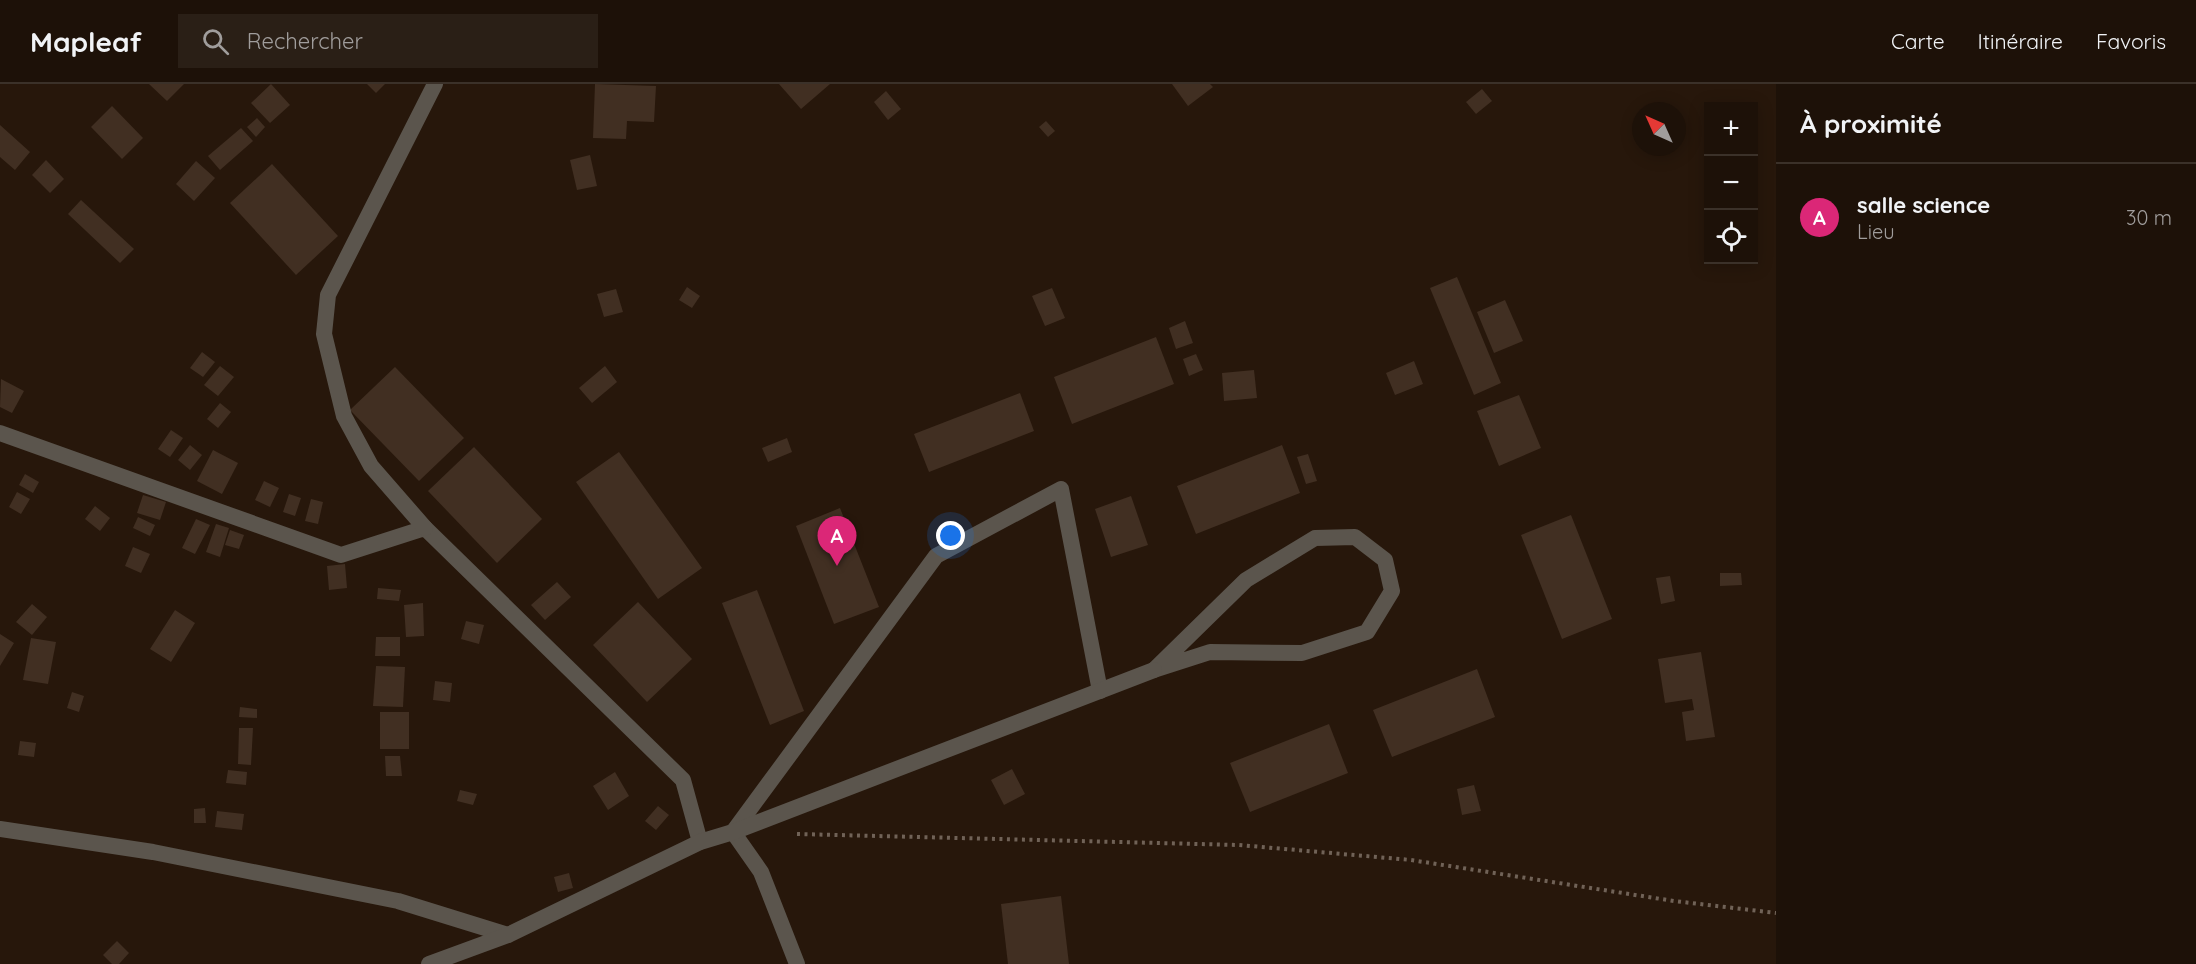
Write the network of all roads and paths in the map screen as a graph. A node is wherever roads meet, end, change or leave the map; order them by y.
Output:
1 (435, 84) edge
2 (0, 433) edge
3 (425, 528) junction
4 (1155, 670) junction
5 (1100, 691) junction
6 (0, 829) edge
7 (734, 832) junction
8 (792, 834) dead end
9 (700, 842) junction
10 (1776, 913) edge
11 (508, 935) junction
12 (429, 964) edge
13 (797, 964) edge

1 - 3 street
2 - 3 street
3 - 9 street
4 - 4 street
4 - 5 street
5 - 7 street
5 - 7 street
6 - 11 street
7 - 9 street
7 - 13 street
8 - 10 path
9 - 11 street
11 - 12 street

